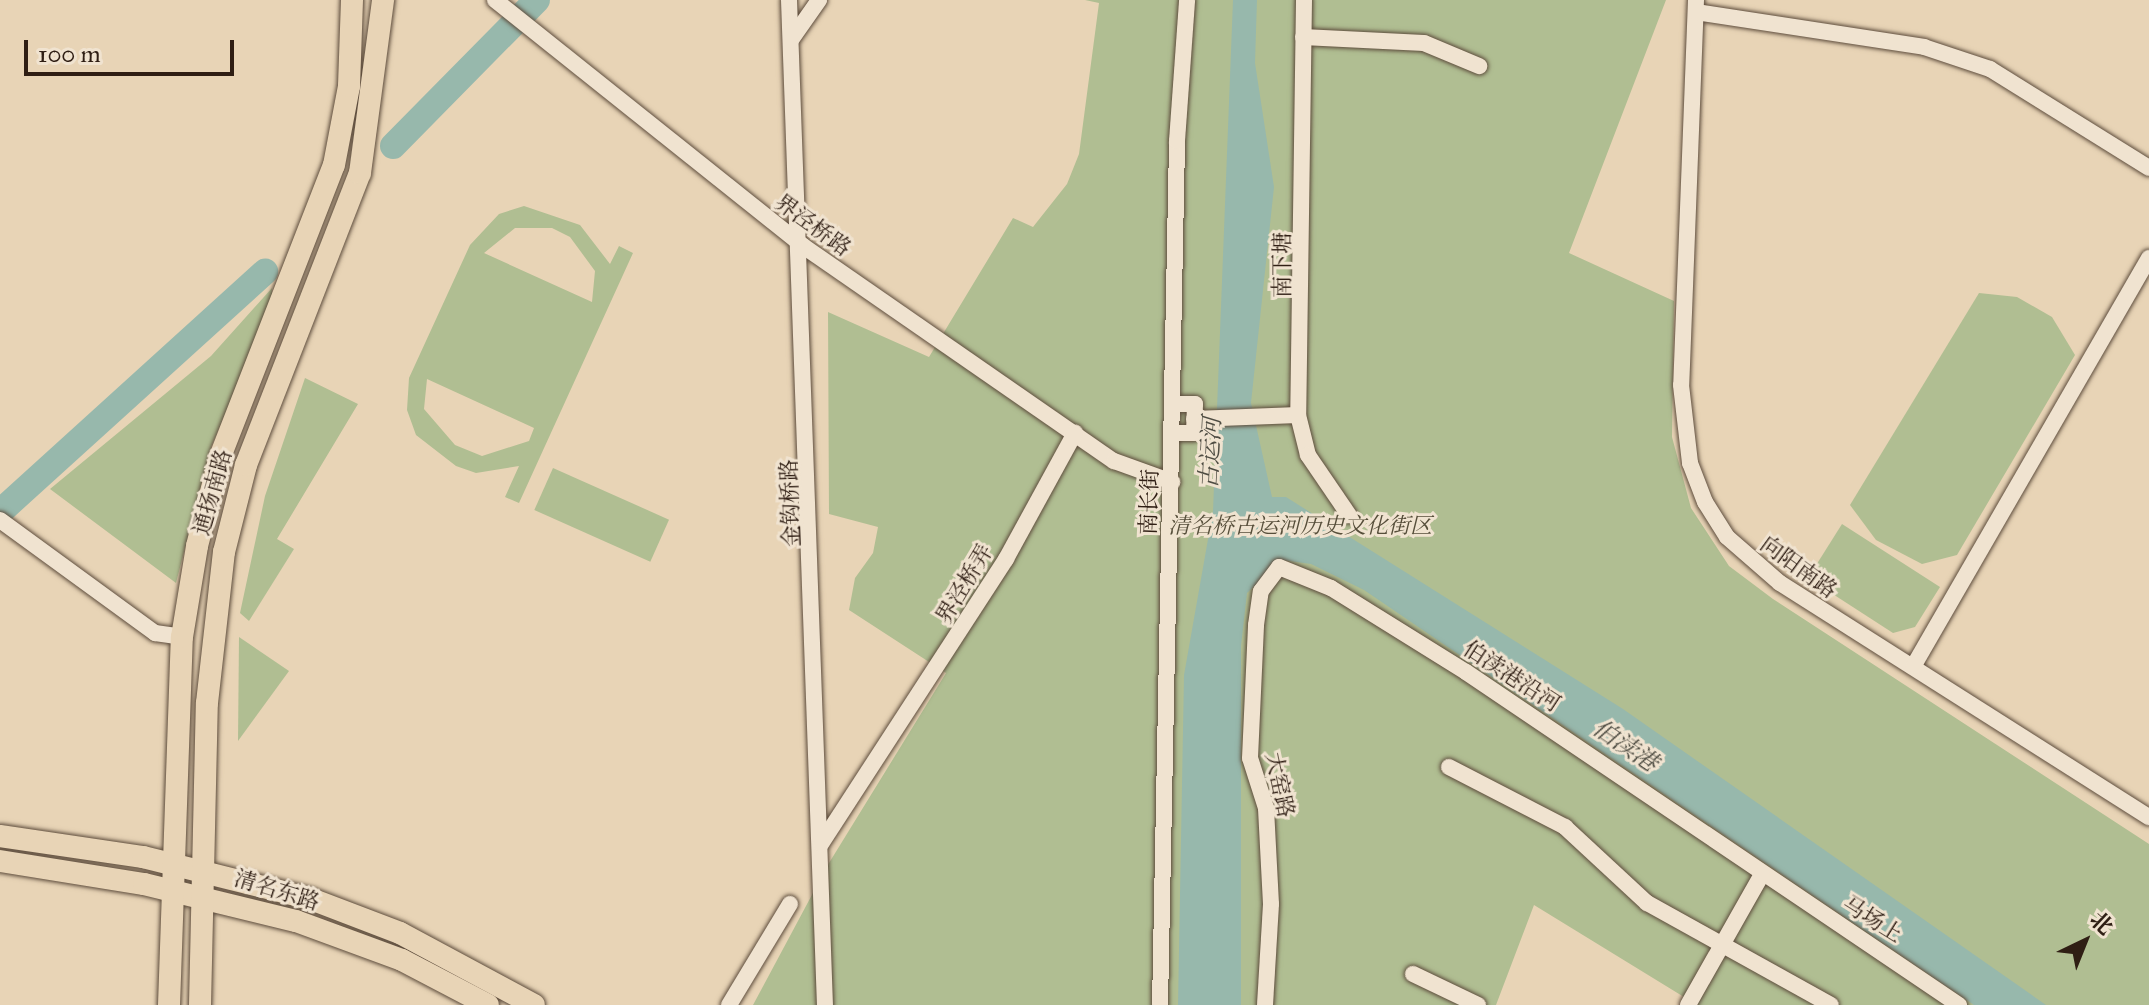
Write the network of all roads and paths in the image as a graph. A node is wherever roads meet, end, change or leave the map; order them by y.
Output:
1 (352, 0) edge
2 (789, 0) edge
3 (819, 0) edge
4 (1187, 0) edge
5 (1304, 0) edge
6 (385, 5) edge
7 (501, 5) edge
8 (1696, 6) edge
9 (1303, 37) junction
10 (791, 40) junction
11 (1479, 66) dead end
12 (2149, 168) edge
13 (803, 246) junction
14 (2149, 258) edge
15 (1173, 404) junction
16 (1298, 415) junction
17 (1194, 419) junction
18 (1075, 433) junction
19 (1173, 433) junction
20 (1172, 482) junction
21 (1349, 515) dead end
22 (0, 520) edge
23 (1268, 575) joint
24 (182, 637) junction
25 (1914, 665) junction
26 (1449, 767) dead end
27 (2149, 817) edge
28 (0, 836) edge
29 (821, 844) junction
30 (0, 861) edge
31 (171, 863) junction
32 (205, 870) junction
33 (1762, 874) junction
34 (170, 890) junction
35 (205, 898) junction
36 (790, 904) dead end
37 (1723, 944) junction
38 (1413, 974) dead end
39 (169, 1005) edge
40 (200, 1005) edge
41 (488, 1005) edge
42 (534, 1005) edge
43 (729, 1005) edge
44 (825, 1005) edge
45 (1160, 1005) edge
46 (1265, 1005) edge
47 (1478, 1005) edge
48 (1688, 1005) edge
49 (1831, 1005) edge
50 (1959, 1005) edge

1 - 24 main road, 通扬南路
2 - 10 street, 金钩桥路
3 - 10 street
4 - 15 street, 南长街
5 - 9 street, 南下塘
6 - 32 main road, 通扬南路
7 - 13 street, 界泾桥路
8 - 12 street
8 - 25 street, 向阳南路
9 - 11 street
9 - 16 street, 南下塘
10 - 13 street, 金钩桥路
13 - 18 street, 界泾桥路
13 - 29 street, 金钩桥路
14 - 25 street
15 - 17 street
15 - 19 street, 南长街
16 - 17 street
16 - 21 street, 南下塘
17 - 19 street
18 - 20 street
18 - 29 street, 界泾桥弄
19 - 20 street, 南长街
20 - 45 street, 南长街
22 - 24 street
23 - 33 street, 伯渎港沿河
23 - 46 street, 大窑路
24 - 31 main road, 通扬南路
25 - 27 street, 向阳南路
26 - 37 street
28 - 31 main road, 清名东路
29 - 44 street, 金钩桥路
30 - 34 main road, 清名东路
31 - 32 main road, 清名东路
31 - 34 main road, 通扬南路
32 - 35 main road, 通扬南路
32 - 42 main road, 清名东路
33 - 37 street
33 - 50 street, 马场上
34 - 35 main road, 清名东路
34 - 39 main road, 通扬南路
35 - 40 main road, 通扬南路
35 - 41 main road, 清名东路
36 - 43 street
37 - 48 street
37 - 49 street
38 - 47 street

